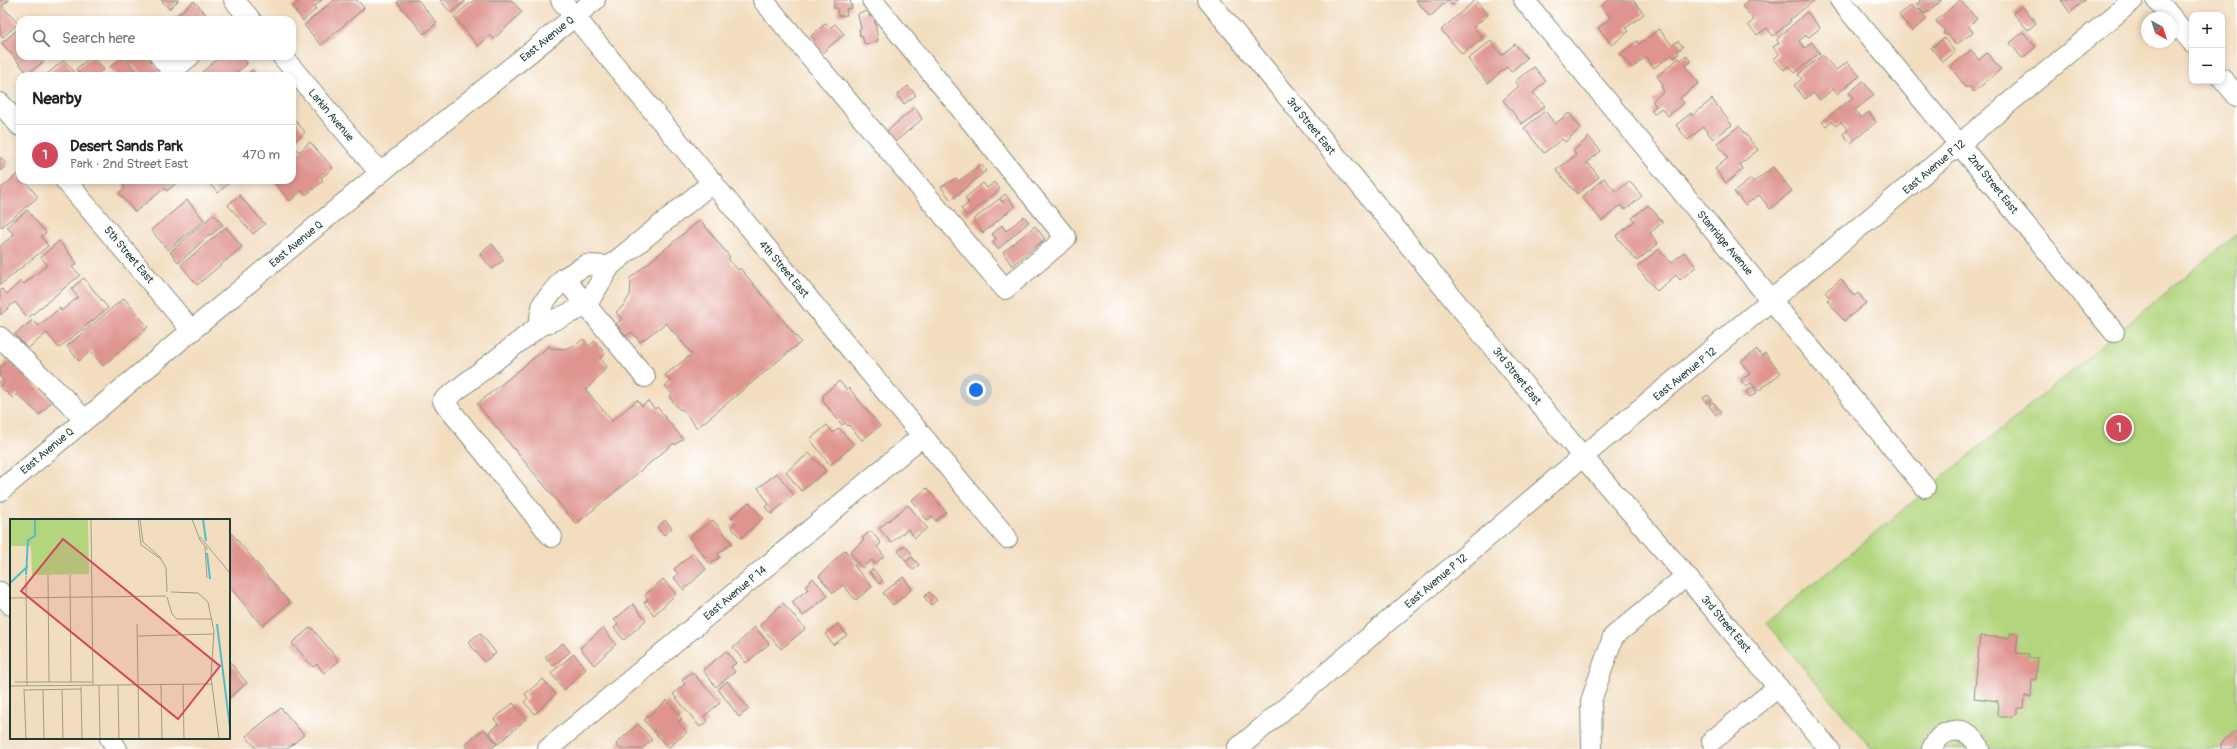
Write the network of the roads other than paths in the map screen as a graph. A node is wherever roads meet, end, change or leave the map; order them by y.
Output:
1 (561, 0) edge
2 (595, 0) edge
3 (763, 0) edge
4 (872, 0) edge
5 (1208, 0) edge
6 (1524, 0) edge
7 (1840, 0) edge
8 (2134, 0) edge
9 (2157, 0) edge
10 (575, 16) junction
11 (2189, 38) edge
12 (183, 60) edge
13 (284, 60) edge
14 (169, 68) edge
15 (291, 72) edge
16 (2225, 82) edge
17 (297, 83) edge
18 (2237, 96) edge
19 (0, 103) edge
20 (16, 121) edge
21 (1960, 144) junction
22 (380, 174) junction
23 (713, 182) junction
24 (68, 184) edge
25 (610, 266) junction
26 (564, 278) junction
27 (1773, 301) junction
28 (586, 306) junction
29 (538, 327) junction
30 (192, 331) junction
31 (2114, 332) dead end
32 (0, 337) edge
33 (645, 377) dead end
34 (84, 420) junction
35 (921, 437) junction
36 (1583, 457) junction
37 (1925, 487) dead end
38 (0, 491) edge
39 (552, 537) dead end
40 (1007, 538) dead end
41 (1686, 576) junction
42 (0, 592) edge
43 (10, 604) edge
44 (1778, 687) junction
45 (111, 739) edge
46 (1712, 741) dead end
47 (117, 749) edge
48 (548, 749) edge
49 (1237, 749) edge
50 (1592, 749) edge
51 (1829, 749) edge
52 (1932, 749) edge
53 (1979, 749) edge

1 - 10 street, 4th Street East
2 - 10 street, East Avenue Q
3 - 4 street
5 - 36 street, 3rd Street East
6 - 27 street, Stanridge Avenue
7 - 21 street, 2nd Street East
8 - 21 street, East Avenue P 12
9 - 11 street
10 - 22 street, East Avenue Q
10 - 23 street, 4th Street East
12 - 14 street
13 - 15 street, Larkin Avenue
16 - 18 street
17 - 22 street, Larkin Avenue
19 - 20 street
21 - 27 street, East Avenue P 12
21 - 31 street, 2nd Street East
22 - 30 street, East Avenue Q
23 - 25 street
23 - 35 street, 4th Street East
24 - 30 street, 5th Street East
25 - 26 street
25 - 28 street
26 - 28 street
26 - 29 street
27 - 36 street, East Avenue P 12
27 - 37 street, Stanridge Avenue
28 - 29 street
28 - 33 street
29 - 39 street
30 - 34 street, East Avenue Q
32 - 34 street
34 - 38 street, East Avenue Q
35 - 40 street, 4th Street East
35 - 48 street, East Avenue P 14
36 - 41 street, 3rd Street East
36 - 49 street, East Avenue P 12
41 - 44 street, 3rd Street East
41 - 50 street
42 - 43 street
44 - 46 street
44 - 51 street, 3rd Street East
45 - 47 street
52 - 53 street

